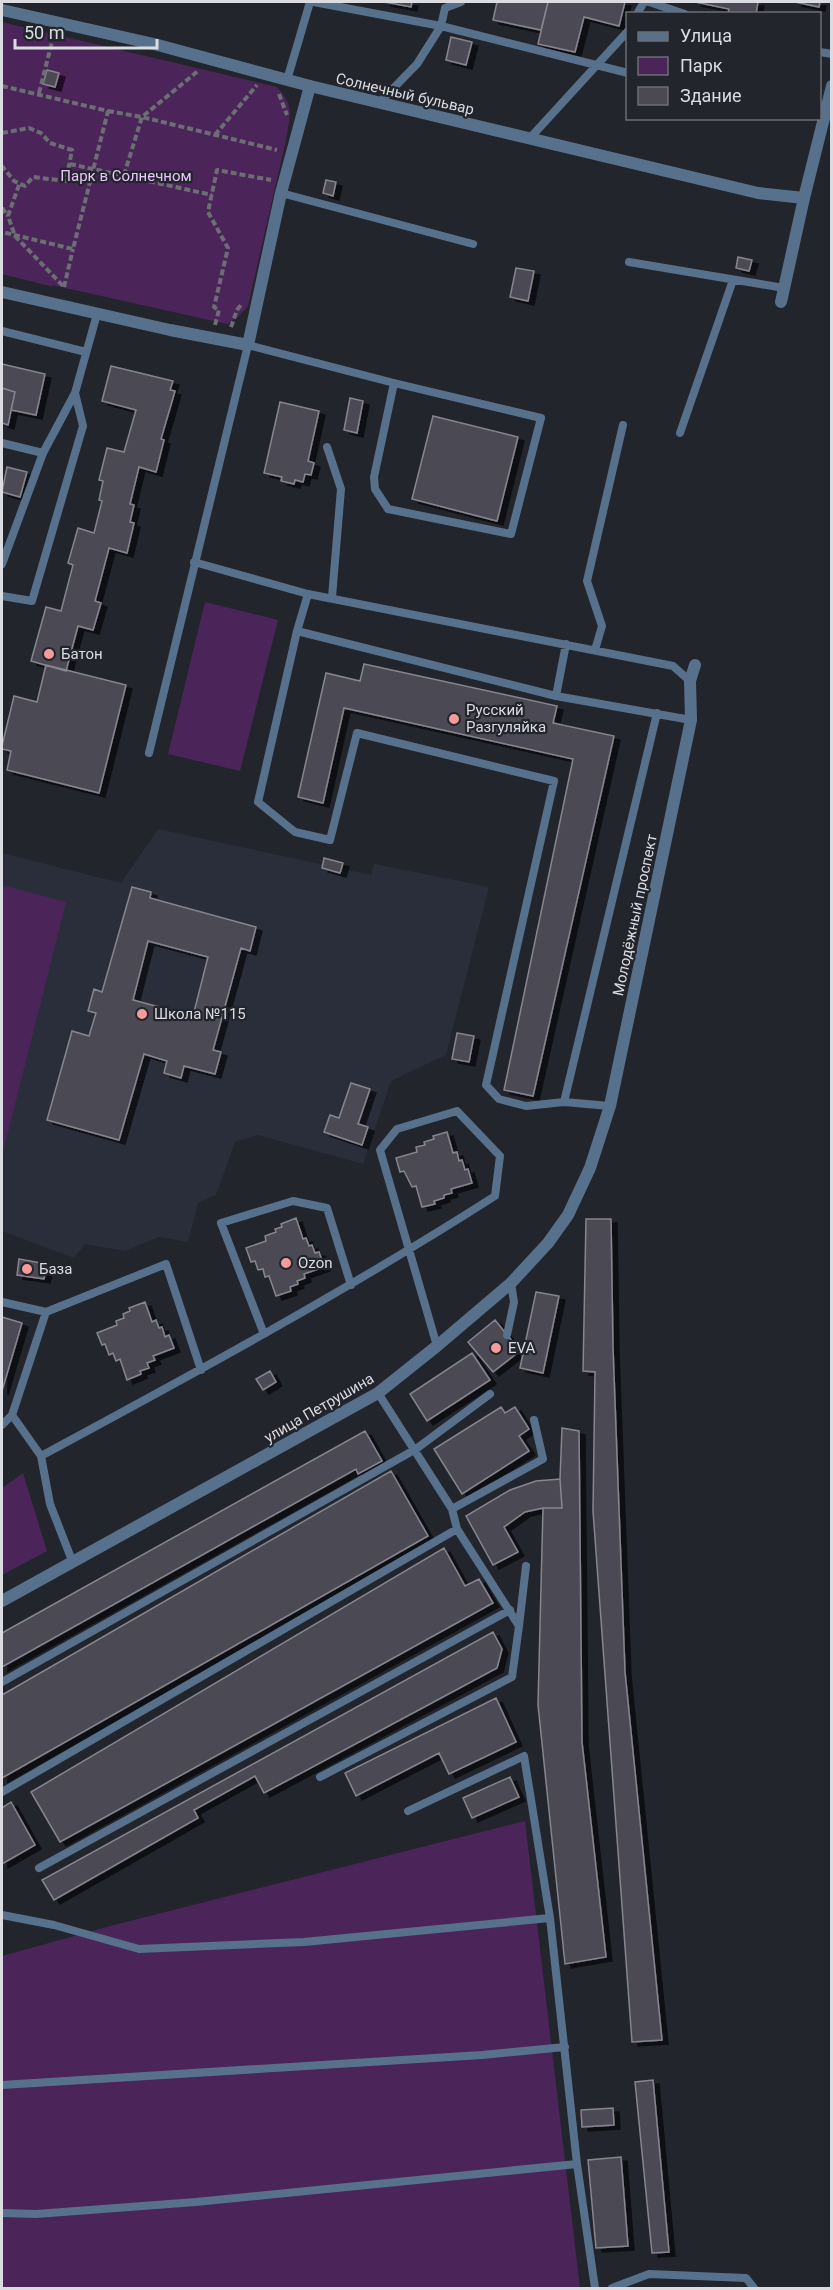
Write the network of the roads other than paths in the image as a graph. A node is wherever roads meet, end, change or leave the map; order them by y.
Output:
1 (312, 2) edge
2 (461, 2) edge
3 (649, 2) edge
4 (2, 10) edge
5 (679, 12) edge
6 (441, 26) junction
7 (626, 33) edge
8 (595, 65) junction
9 (626, 73) edge
10 (287, 80) junction
11 (310, 86) junction
12 (831, 86) edge
13 (379, 103) junction
14 (530, 138) junction
15 (281, 194) junction
16 (804, 198) junction
17 (472, 244) dead end
18 (629, 262) dead end
19 (733, 280) junction
20 (784, 288) junction
21 (2, 292) edge
22 (781, 303) dead end
23 (96, 314) junction
24 (2, 331) edge
25 (248, 345) junction
26 (86, 352) junction
27 (394, 383) junction
28 (75, 393) junction
29 (623, 425) dead end
30 (680, 433) dead end
31 (2, 443) edge
32 (327, 447) dead end
33 (43, 453) junction
34 (194, 562) junction
35 (2, 564) edge
36 (308, 594) junction
37 (2, 596) edge
38 (332, 597) junction
39 (297, 631) junction
40 (566, 644) junction
41 (595, 650) junction
42 (695, 666) dead end
43 (690, 681) junction
44 (556, 696) junction
45 (657, 713) junction
46 (692, 720) junction
47 (148, 753) dead end
48 (564, 1102) junction
49 (610, 1106) junction
50 (590, 1168) joint
51 (409, 1251) junction
52 (511, 1283) junction
53 (351, 1285) junction
54 (2, 1302) edge
55 (46, 1312) junction
56 (264, 1334) junction
57 (507, 1335) dead end
58 (437, 1346) junction
59 (201, 1370) junction
60 (378, 1393) junction
61 (490, 1394) dead end
62 (12, 1415) junction
63 (534, 1420) dead end
64 (2, 1425) edge
65 (416, 1449) junction
66 (41, 1456) junction
67 (452, 1509) junction
68 (457, 1529) junction
69 (73, 1563) junction
70 (526, 1566) dead end
71 (2, 1601) edge
72 (510, 1610) junction
73 (519, 1626) junction
74 (2, 1682) edge
75 (320, 1777) dead end
76 (2, 1792) edge
77 (408, 1811) dead end
78 (39, 1868) dead end
79 (2, 1915) edge
80 (550, 1918) junction
81 (565, 2047) junction
82 (2, 2085) edge
83 (577, 2164) junction
84 (2, 2213) edge
85 (595, 2289) edge
86 (612, 2289) edge
87 (754, 2289) edge

1 - 6 lane
1 - 10 lane
2 - 6 lane
3 - 5 lane
4 - 10 street, Солнечный бульвар
6 - 8 lane
6 - 13 lane
7 - 8 lane
8 - 9 lane
8 - 14 lane
10 - 11 street, Солнечный бульвар
11 - 13 street, Солнечный бульвар
11 - 15 street
12 - 16 street
13 - 14 street, Солнечный бульвар
14 - 16 street, Солнечный бульвар
15 - 17 lane
15 - 25 street
16 - 20 street
18 - 19 lane
19 - 20 lane
19 - 30 lane
20 - 22 street
21 - 23 street
23 - 25 street
23 - 26 lane
24 - 26 lane
25 - 27 lane
25 - 34 lane
26 - 28 lane
27 - 27 lane
28 - 33 lane
28 - 37 lane
29 - 41 lane
31 - 33 lane
32 - 38 lane
33 - 35 lane
34 - 36 lane
34 - 47 lane
36 - 38 lane
36 - 39 lane
38 - 40 lane
39 - 44 lane
39 - 48 lane
40 - 41 lane
40 - 44 lane
41 - 43 lane
42 - 43 street, Молодёжный проспект
43 - 46 street, Молодёжный проспект
44 - 45 lane
45 - 46 lane
45 - 48 lane
46 - 49 street, Молодёжный проспект
48 - 49 lane
49 - 50 street, Молодёжный проспект
50 - 52 street, улица Петрушина
51 - 51 lane
51 - 53 lane
51 - 58 lane
52 - 57 lane
52 - 58 street, улица Петрушина
53 - 56 lane
53 - 56 lane
54 - 55 lane
55 - 59 lane
55 - 62 lane
56 - 59 lane
58 - 60 street, улица Петрушина
59 - 66 lane
60 - 65 lane
60 - 69 street, улица Петрушина
61 - 65 lane
62 - 64 lane
62 - 66 lane
63 - 67 lane
65 - 67 lane
65 - 74 lane
66 - 69 lane
67 - 68 lane
68 - 72 lane
68 - 76 lane
69 - 71 street, улица Петрушина
70 - 73 lane
72 - 73 lane
72 - 78 lane
73 - 75 lane
77 - 80 lane
79 - 80 lane
80 - 81 lane
81 - 82 lane
81 - 83 lane
83 - 84 lane
83 - 85 lane
86 - 87 lane

